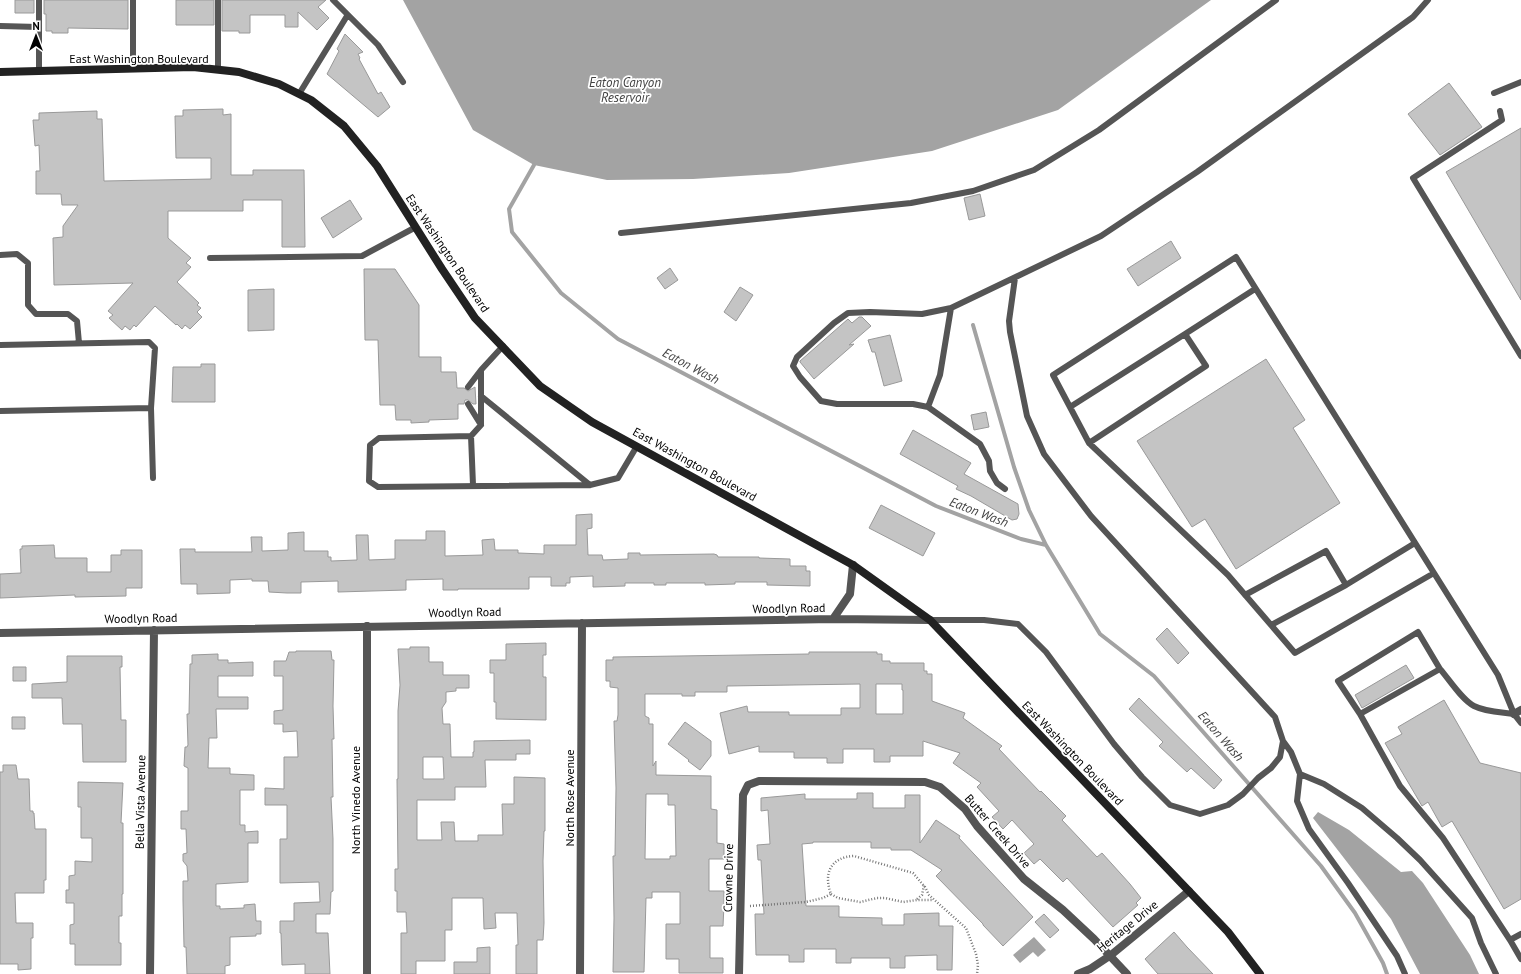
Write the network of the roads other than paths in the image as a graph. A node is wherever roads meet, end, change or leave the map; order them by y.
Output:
1 (39, 0) edge
2 (133, 0) edge
3 (218, 0) edge
4 (332, 0) edge
5 (1276, 0) edge
6 (1428, 0) edge
7 (347, 16) junction
8 (0, 26) edge
9 (38, 26) junction
10 (133, 68) junction
11 (218, 70) junction
12 (38, 71) junction
13 (0, 72) edge
14 (403, 82) dead end
15 (1521, 82) edge
16 (1494, 93) dead end
17 (299, 94) junction
18 (1500, 111) dead end
19 (416, 227) junction
20 (621, 233) dead end
21 (0, 255) edge
22 (210, 258) dead end
23 (1015, 278) junction
24 (1256, 289) junction
25 (951, 308) junction
26 (1185, 334) junction
27 (79, 343) junction
28 (0, 345) edge
29 (503, 346) junction
30 (1521, 356) edge
31 (481, 370) junction
32 (468, 388) dead end
33 (481, 396) junction
34 (468, 404) dead end
35 (928, 407) junction
36 (1070, 407) junction
37 (151, 408) junction
38 (0, 411) edge
39 (481, 425) junction
40 (471, 436) junction
41 (1089, 443) junction
42 (637, 446) junction
43 (153, 478) dead end
44 (473, 485) junction
45 (590, 485) junction
46 (1005, 489) dead end
47 (1415, 543) junction
48 (853, 565) junction
49 (1434, 573) junction
50 (1346, 585) junction
51 (1245, 595) junction
52 (834, 619) junction
53 (930, 620) junction
54 (582, 623) junction
55 (1271, 625) junction
56 (367, 626) junction
57 (154, 630) junction
58 (0, 632) edge
59 (1440, 669) junction
60 (1517, 712) edge
61 (1360, 714) junction
62 (1521, 723) edge
63 (1283, 740) junction
64 (1300, 774) junction
65 (748, 785) joint
66 (1189, 891) junction
67 (1521, 934) edge
68 (1510, 940) junction
69 (1111, 955) junction
70 (1521, 959) edge
71 (150, 974) edge
72 (367, 974) edge
73 (580, 974) edge
74 (739, 974) edge
75 (1078, 974) edge
76 (1127, 974) edge
77 (1260, 974) edge
78 (1405, 974) edge
79 (1496, 974) edge

1 - 9 lane
2 - 10 lane
3 - 11 lane
4 - 7 lane
5 - 20 lane
6 - 23 lane
7 - 14 lane
7 - 17 lane
8 - 9 lane
9 - 12 lane
10 - 11 main road, East Washington Boulevard
10 - 12 main road, East Washington Boulevard
11 - 17 main road, East Washington Boulevard
12 - 13 main road, East Washington Boulevard
15 - 16 lane
17 - 19 main road, East Washington Boulevard
18 - 30 lane
19 - 22 lane
19 - 29 main road, East Washington Boulevard
21 - 27 lane
23 - 25 lane
23 - 63 lane
24 - 26 lane
24 - 36 lane
24 - 47 lane
25 - 35 lane
25 - 35 lane
26 - 36 lane
26 - 41 lane
27 - 28 lane
27 - 37 lane
29 - 31 lane
29 - 42 main road, East Washington Boulevard
31 - 32 lane
31 - 33 lane
33 - 39 lane
33 - 45 lane
34 - 39 lane
35 - 46 lane
36 - 41 lane
37 - 38 lane
37 - 43 lane
39 - 40 lane
40 - 44 lane
40 - 44 lane
41 - 51 lane
42 - 45 lane
42 - 48 main road, East Washington Boulevard
44 - 45 lane
47 - 49 lane
47 - 50 lane
48 - 52 street
48 - 53 main road, East Washington Boulevard
49 - 55 lane
49 - 60 lane
50 - 51 lane
50 - 55 lane
51 - 55 lane
52 - 53 street, Woodlyn Road
52 - 54 street, Woodlyn Road
53 - 63 lane
53 - 66 main road, East Washington Boulevard
54 - 56 street, Woodlyn Road
54 - 73 street, North Rose Avenue
56 - 57 street, Woodlyn Road
56 - 72 street, North Vinedo Avenue
57 - 58 street, Woodlyn Road
57 - 71 street, Bella Vista Avenue
59 - 60 lane
59 - 61 lane
59 - 61 lane
60 - 62 lane
61 - 68 lane
63 - 64 lane
64 - 78 lane
64 - 79 lane
65 - 69 street, Butter Creek Drive
65 - 74 street, Crowne Drive
66 - 69 street, Heritage Drive
66 - 77 main road, East Washington Boulevard
67 - 68 lane
68 - 70 lane
69 - 75 street, Heritage Drive
69 - 76 street, Butter Creek Drive

